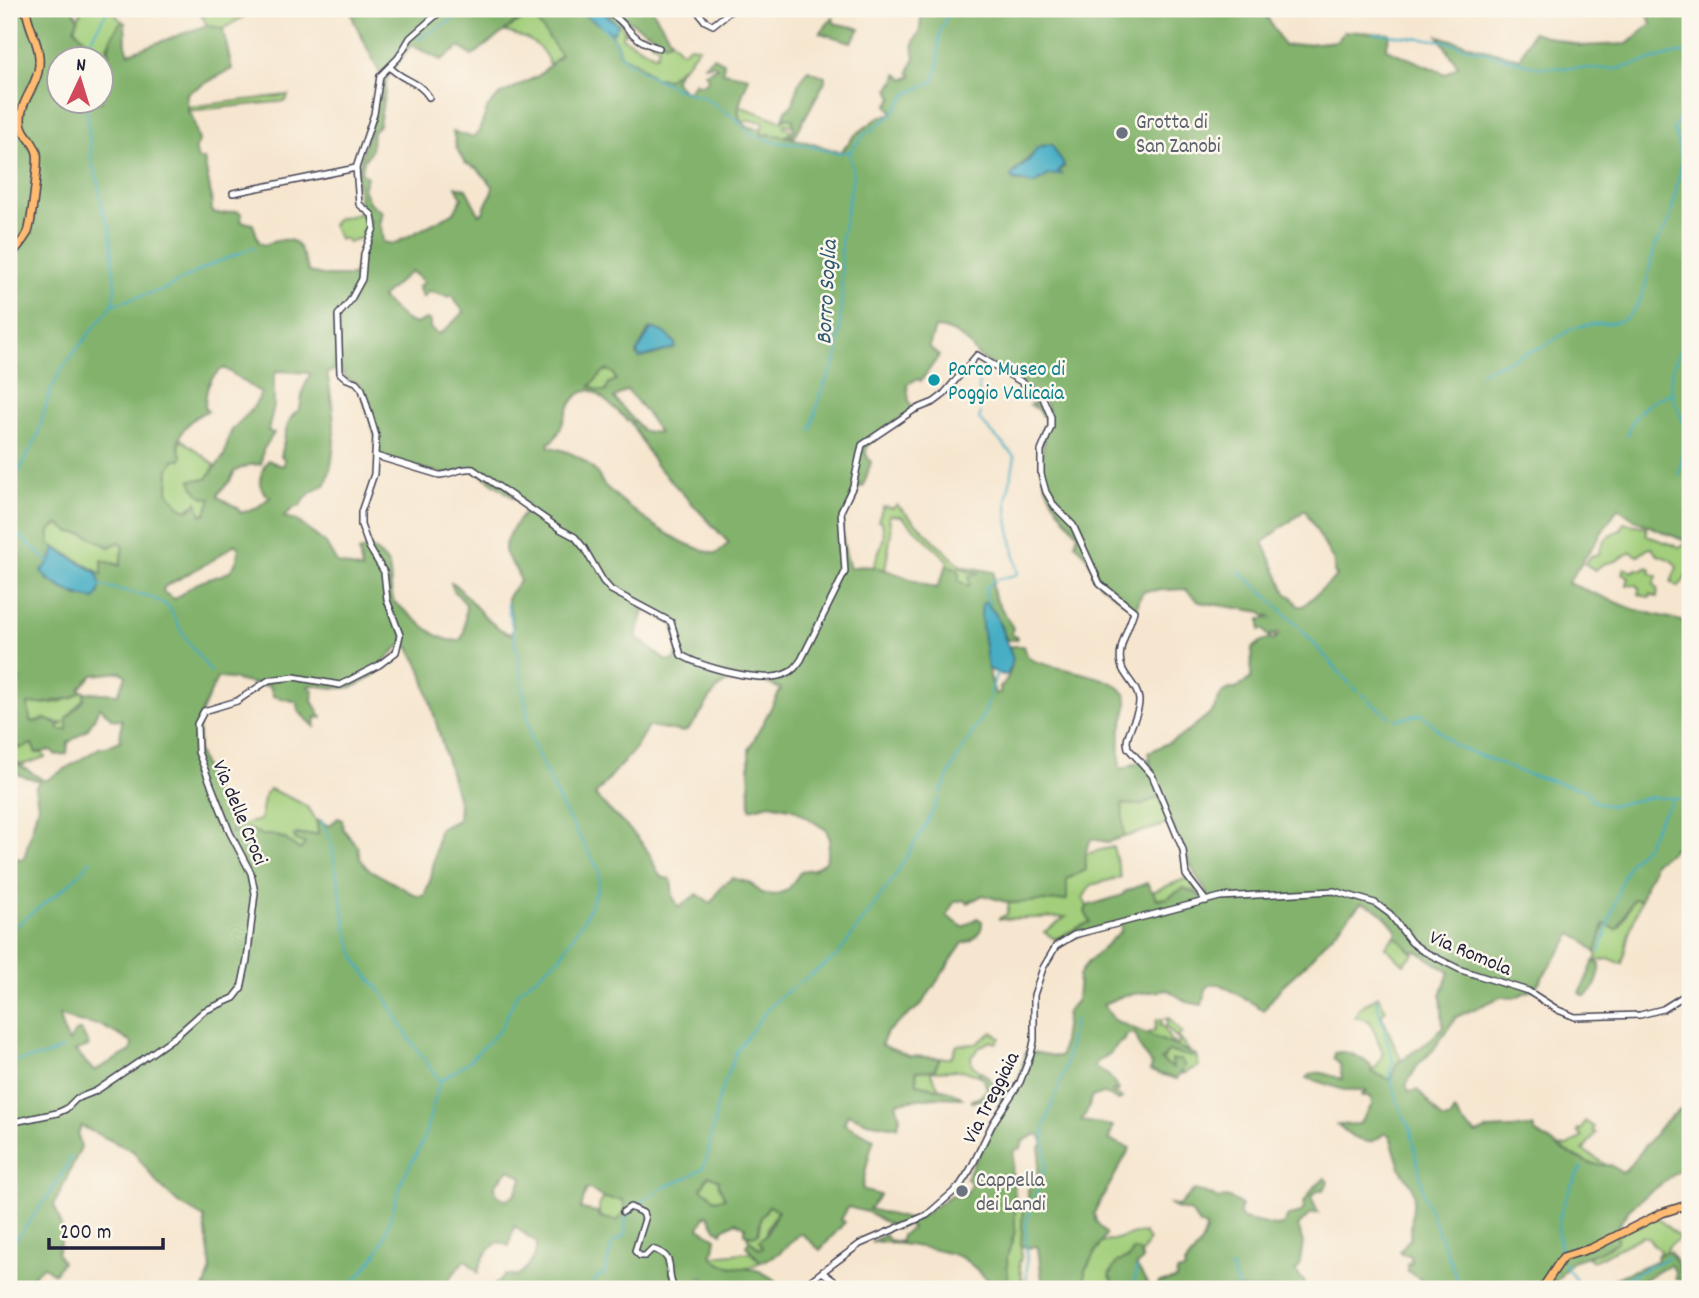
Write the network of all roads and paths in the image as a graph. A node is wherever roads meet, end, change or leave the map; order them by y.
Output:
1 (26, 9) edge
2 (443, 9) edge
3 (604, 9) edge
4 (696, 9) edge
5 (733, 9) edge
6 (659, 48) dead end
7 (390, 67) junction
8 (429, 97) dead end
9 (356, 168) junction
10 (233, 193) dead end
11 (9, 258) edge
12 (376, 456) junction
13 (1206, 901) junction
14 (1690, 992) edge
15 (9, 1123) edge
16 (1690, 1204) edge
17 (624, 1212) dead end
18 (822, 1272) junction
19 (835, 1282) junction
20 (675, 1289) edge
21 (799, 1289) edge
22 (837, 1289) edge
23 (845, 1289) edge
24 (1542, 1289) edge

1 - 11 main road
2 - 7 street, Via delle Croci
3 - 6 street
4 - 5 street
7 - 8 street
7 - 9 street, Via delle Croci
9 - 10 street
9 - 12 street, Via delle Croci
12 - 13 street
12 - 15 street, Via delle Croci
13 - 14 street, Via Romola
13 - 18 street, Via Treggiaia
16 - 24 main road
17 - 20 street
18 - 19 street
18 - 21 street, Via Treggiaia
19 - 22 street
19 - 23 street

